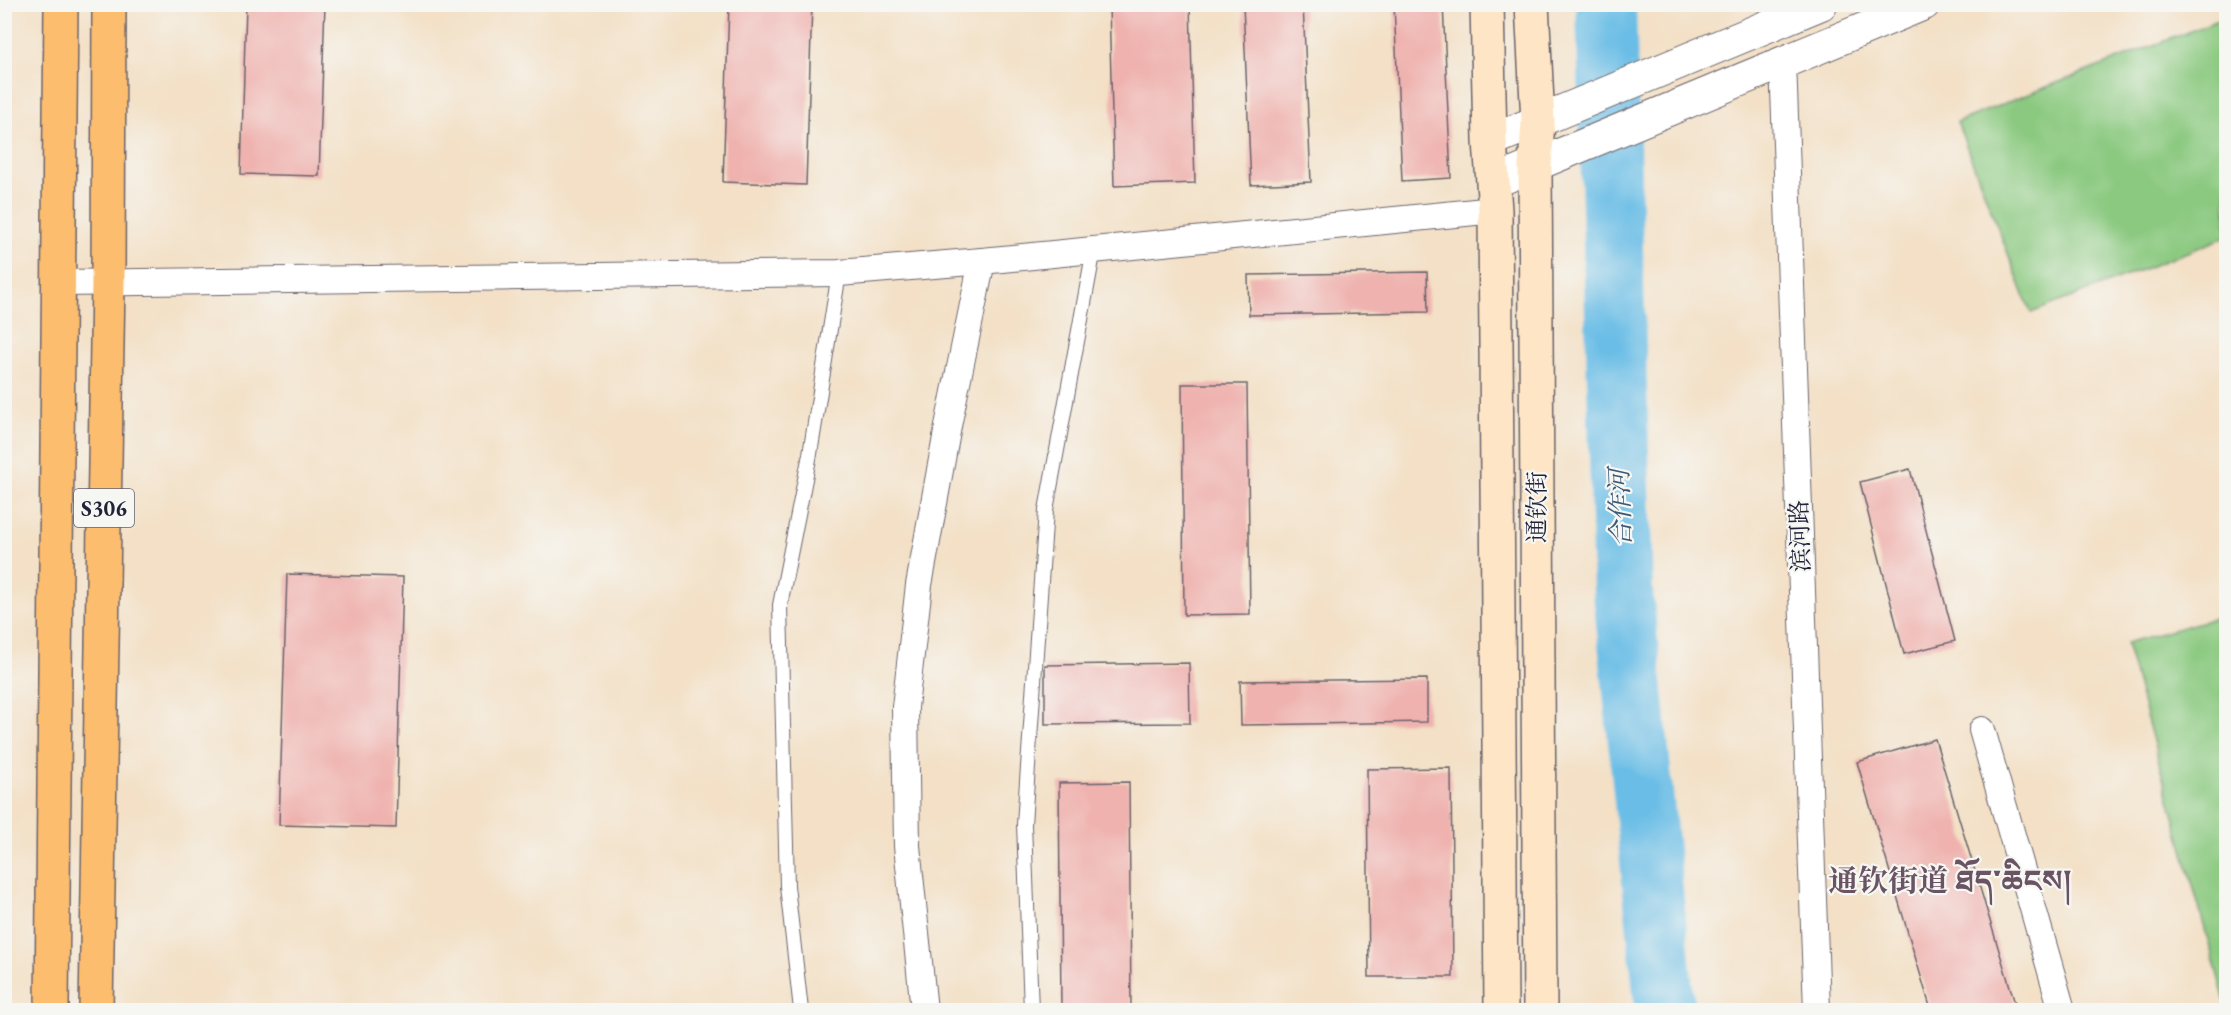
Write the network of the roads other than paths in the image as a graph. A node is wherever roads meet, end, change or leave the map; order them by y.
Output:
1 (61, 4) edge
2 (109, 4) edge
3 (1487, 4) edge
4 (1532, 4) edge
5 (1821, 4) edge
6 (1924, 4) edge
7 (1783, 61) junction
8 (1538, 122) junction
9 (1490, 141) junction
10 (1535, 165) junction
11 (1494, 196) junction
12 (1094, 249) junction
13 (982, 261) junction
14 (839, 273) junction
15 (108, 282) junction
16 (60, 283) junction
17 (1982, 730) dead end
18 (52, 1011) edge
19 (96, 1011) edge
20 (801, 1011) edge
21 (924, 1011) edge
22 (1031, 1011) edge
23 (1501, 1011) edge
24 (1540, 1011) edge
25 (1817, 1011) edge
26 (2062, 1011) edge

1 - 16 main road, S306
2 - 15 main road, S306
3 - 9 main road
4 - 8 main road, 通钦街
5 - 8 street
6 - 7 street
7 - 10 street
7 - 25 street, 滨河路
8 - 9 street
8 - 10 main road, 通钦街
9 - 11 main road
10 - 11 street
10 - 24 main road, 通钦街
11 - 12 street
11 - 23 main road
12 - 13 street
12 - 22 lane
13 - 14 street
13 - 21 street
14 - 15 street
14 - 20 lane
15 - 16 street
15 - 19 main road, S306
16 - 18 main road, S306
17 - 26 street

